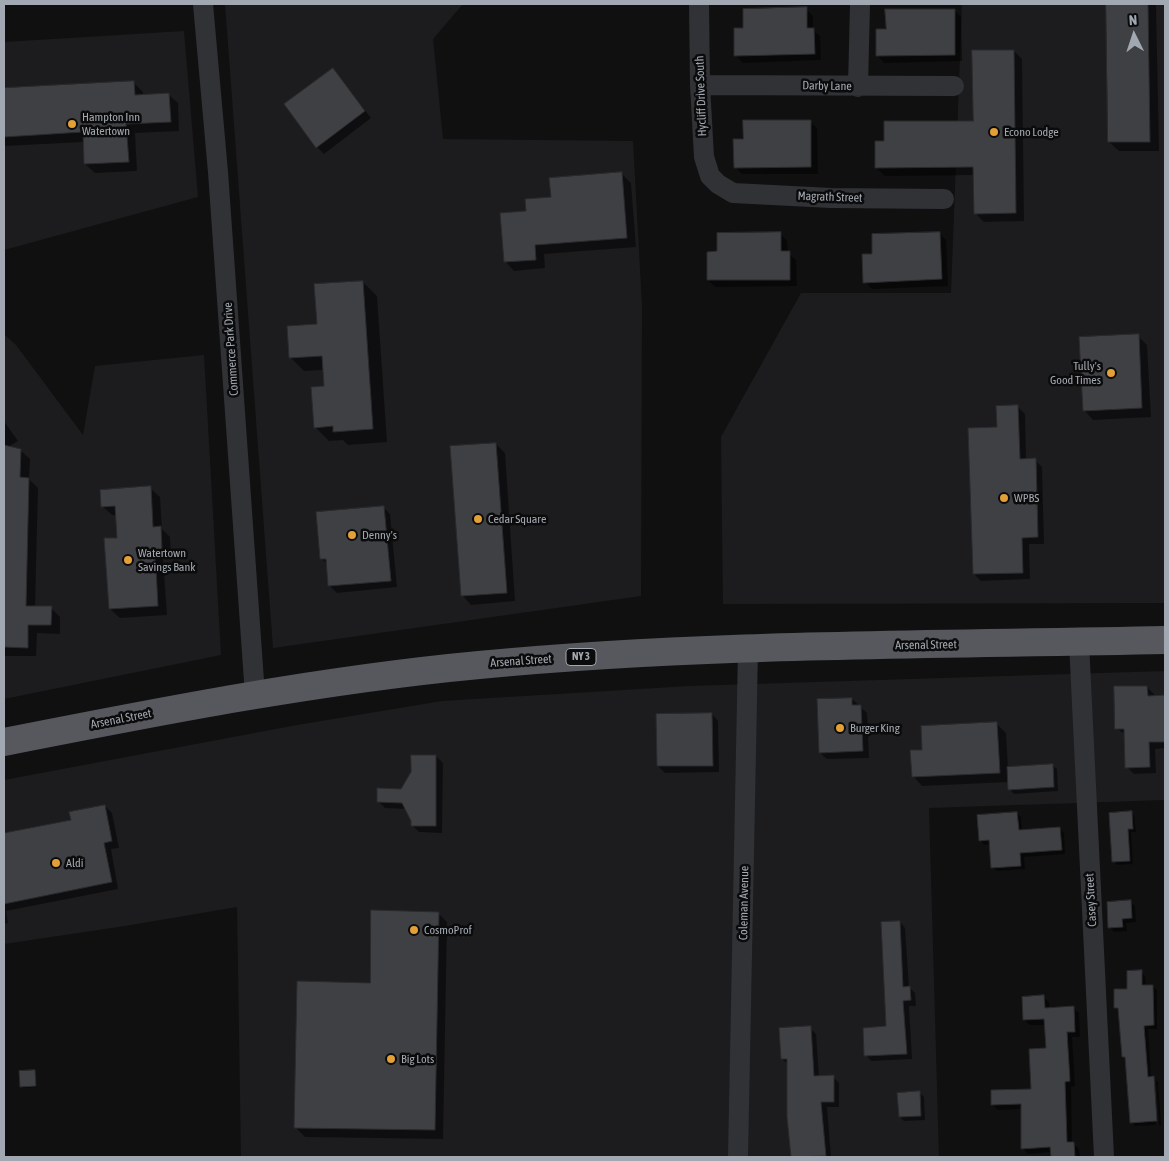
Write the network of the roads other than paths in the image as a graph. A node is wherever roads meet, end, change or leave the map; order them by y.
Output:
1 (203, 4) edge
2 (699, 4) edge
3 (860, 4) edge
4 (700, 84) junction
5 (954, 86) dead end
6 (858, 87) junction
7 (718, 184) joint
8 (944, 199) dead end
9 (1165, 640) edge
10 (1079, 642) junction
11 (748, 649) junction
12 (255, 695) junction
13 (4, 742) edge
14 (738, 1157) edge
15 (1104, 1157) edge

1 - 12 street, Commerce Park Drive
2 - 4 street, Hycliff Drive South
3 - 6 street
4 - 6 street, Darby Lane
4 - 7 street, Hycliff Drive South
5 - 6 street, Darby Lane
7 - 8 street, Magrath Street
9 - 10 highway, Arsenal Street / NY 3
10 - 11 highway, Arsenal Street / NY 3
10 - 15 street, Casey Street
11 - 12 highway, Arsenal Street / NY 3
11 - 14 street, Coleman Avenue
12 - 13 highway, Arsenal Street / NY 3

